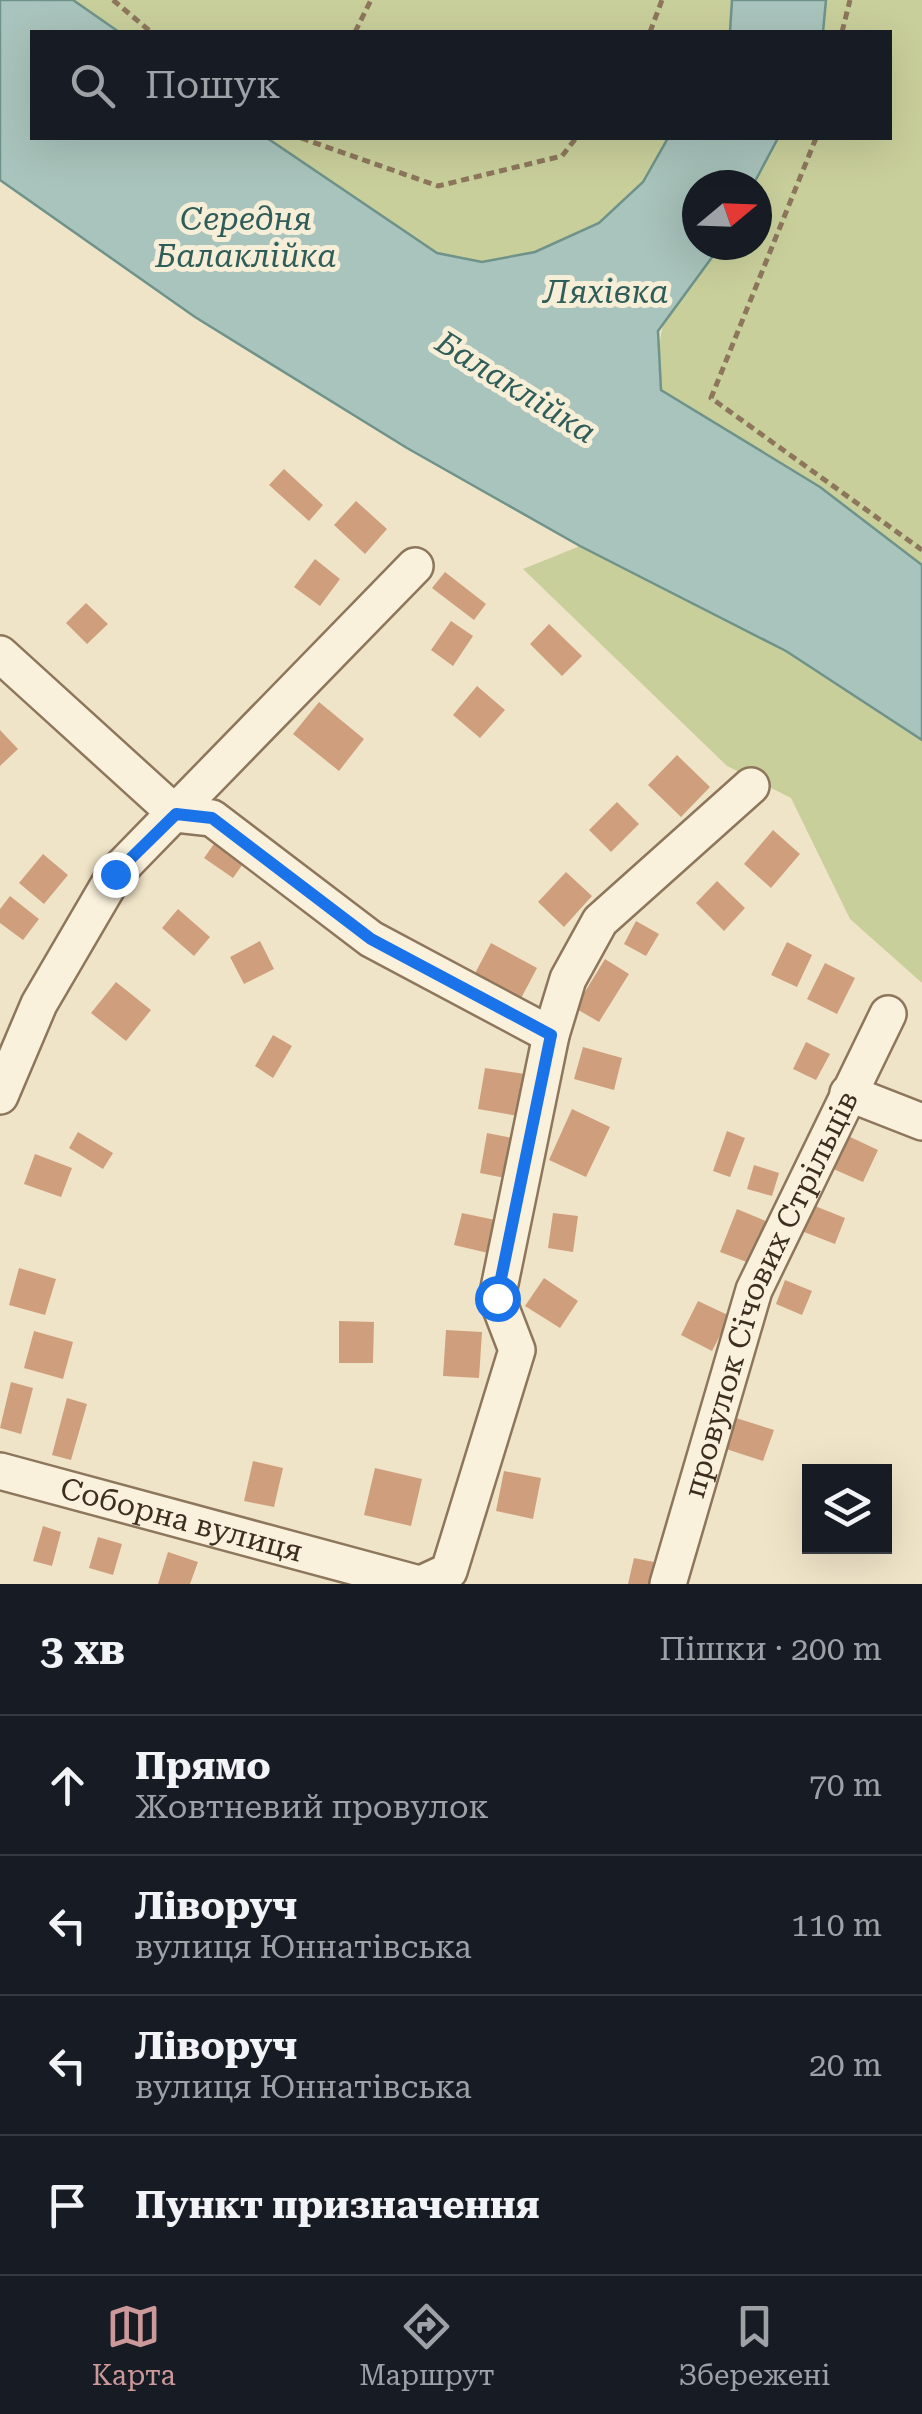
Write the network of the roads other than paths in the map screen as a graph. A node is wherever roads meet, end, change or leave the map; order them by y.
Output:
1 (415, 566) dead end
2 (0, 654) edge
3 (751, 786) dead end
4 (176, 814) junction
5 (888, 1014) dead end
6 (551, 1035) junction
7 (848, 1092) junction
8 (0, 1096) edge
9 (922, 1122) edge
10 (0, 1471) edge
11 (420, 1584) edge
12 (668, 1584) edge

1 - 4 street
2 - 4 street
3 - 6 street
4 - 6 street
4 - 8 street
5 - 7 street, провулок Січових Стрільців
6 - 11 street
7 - 9 street
7 - 12 street, провулок Січових Стрільців
10 - 11 street, Соборна вулиця

